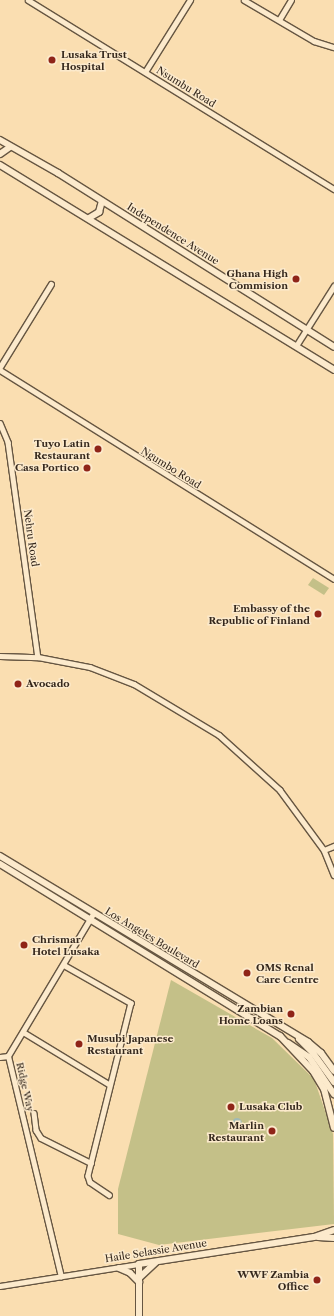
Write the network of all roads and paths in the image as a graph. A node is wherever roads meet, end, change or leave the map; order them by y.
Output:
1 (28, 0) edge
2 (190, 0) edge
3 (244, 0) edge
4 (290, 0) edge
5 (279, 20) junction
6 (334, 47) edge
7 (145, 72) junction
8 (1, 141) edge
9 (10, 147) junction
10 (0, 154) edge
11 (0, 165) edge
12 (334, 189) edge
13 (102, 201) junction
14 (110, 206) junction
15 (89, 218) junction
16 (98, 223) junction
17 (51, 284) dead end
18 (334, 286) edge
19 (307, 330) junction
20 (296, 346) junction
21 (334, 347) edge
22 (0, 368) edge
23 (334, 370) edge
24 (0, 423) edge
25 (334, 579) edge
26 (0, 656) edge
27 (38, 657) junction
28 (334, 846) edge
29 (324, 850) junction
30 (0, 856) edge
31 (0, 864) edge
32 (334, 874) edge
33 (92, 917) junction
34 (64, 965) junction
35 (23, 1032) junction
36 (295, 1035) junction
37 (286, 1042) junction
38 (8, 1056) junction
39 (0, 1057) edge
40 (334, 1071) edge
41 (334, 1082) edge
42 (109, 1084) junction
43 (334, 1094) edge
44 (34, 1114) dead end
45 (334, 1128) edge
46 (91, 1164) junction
47 (109, 1195) dead end
48 (334, 1230) edge
49 (314, 1237) junction
50 (334, 1238) edge
51 (158, 1261) junction
52 (139, 1264) junction
53 (119, 1268) junction
54 (61, 1276) junction
55 (139, 1280) junction
56 (0, 1286) edge
57 (139, 1316) edge

1 - 7 street, Nsumbu Road
2 - 7 street
3 - 5 street
4 - 5 street
5 - 6 street
7 - 12 street, Nsumbu Road
8 - 9 main road, Independence Avenue
8 - 10 main road
9 - 10 main road
9 - 13 main road, Independence Avenue
11 - 15 main road
13 - 14 main road, Independence Avenue
13 - 15 main road
14 - 16 main road
14 - 19 main road, Independence Avenue
15 - 16 main road
16 - 20 main road
17 - 22 street
18 - 19 street
19 - 20 street
19 - 21 main road, Independence Avenue
20 - 23 main road
22 - 25 street, Ngumbo Road
24 - 27 street, Nehru Road
26 - 27 street
27 - 29 street
28 - 29 street
29 - 32 street
30 - 33 main road, Los Angeles Boulevard
31 - 33 main road, Los Angeles Boulevard
33 - 34 street, Ridge Way
33 - 36 main road, Los Angeles Boulevard
33 - 37 main road, Los Angeles Boulevard
34 - 35 street, Ridge Way
34 - 42 street
35 - 38 street, Ridge Way
35 - 42 street
36 - 40 main road, Los Angeles Boulevard
36 - 41 main road, Los Angeles Boulevard
37 - 43 main road, Los Angeles Boulevard
37 - 45 main road, Los Angeles Boulevard
38 - 39 street
38 - 54 street, Ridge Way
42 - 46 street
44 - 46 street
46 - 47 street
48 - 49 main road, Haile Selassie Avenue
49 - 50 main road, Haile Selassie Avenue
49 - 51 main road, Haile Selassie Avenue
51 - 52 main road, Haile Selassie Avenue
51 - 55 main road
52 - 53 street, Haile Selassie Avenue
52 - 55 main road
53 - 54 street, Haile Selassie Avenue
53 - 55 main road
54 - 56 street, Haile Selassie Avenue
55 - 57 main road

